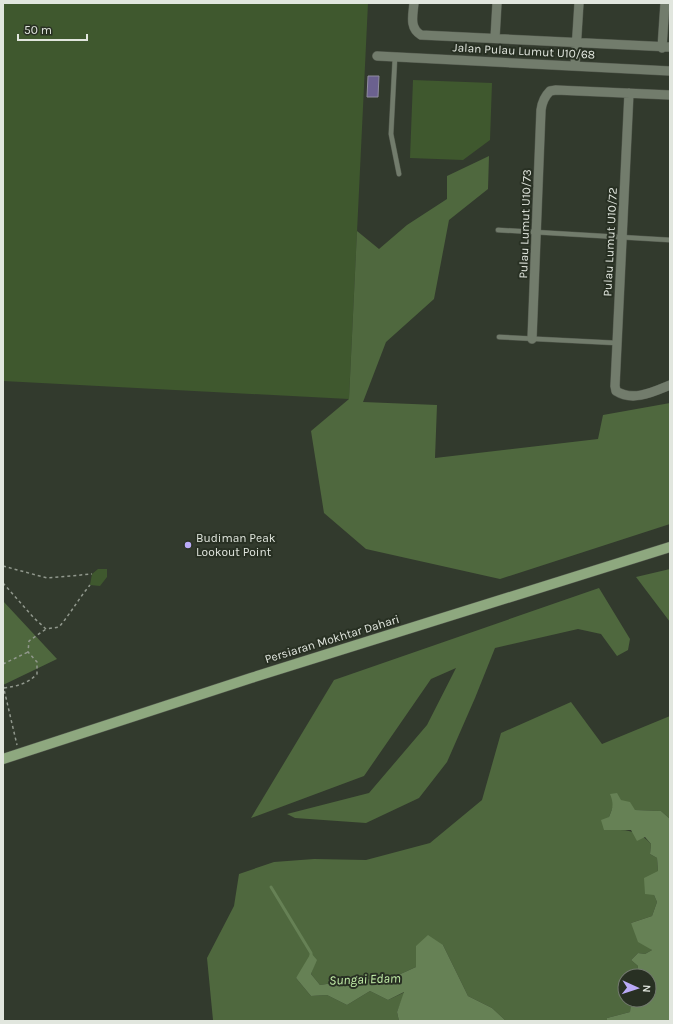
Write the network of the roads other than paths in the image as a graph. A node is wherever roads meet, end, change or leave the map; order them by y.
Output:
1 (414, 3) edge
2 (497, 3) edge
3 (579, 3) edge
4 (665, 3) edge
5 (495, 38) junction
6 (576, 44) junction
7 (666, 48) edge
8 (378, 56) dead end
9 (395, 57) junction
10 (575, 66) junction
11 (670, 71) edge
12 (629, 93) junction
13 (670, 95) edge
14 (399, 174) dead end
15 (498, 230) dead end
16 (537, 233) junction
17 (622, 237) junction
18 (670, 240) edge
19 (499, 337) dead end
20 (532, 339) junction
21 (617, 343) junction
22 (670, 386) edge
23 (670, 547) edge
24 (3, 759) edge

1 - 5 street
2 - 5 street
3 - 6 street
4 - 7 street
5 - 6 street
6 - 7 street
6 - 10 street
8 - 9 street, Jalan Pulau Lumut U10/68
9 - 10 street, Jalan Pulau Lumut U10/68
9 - 14 lane
10 - 11 street, Jalan Pulau Lumut U10/68
12 - 13 street
12 - 16 street, Pulau Lumut U10/73
12 - 17 street, Pulau Lumut U10/72
15 - 16 lane
16 - 17 lane
16 - 20 street, Pulau Lumut U10/73
17 - 18 lane
17 - 21 street, Pulau Lumut U10/72
19 - 20 lane
20 - 21 lane
21 - 22 street, Pulau Lumut U10/72
23 - 24 main road, Persiaran Mokhtar Dahari

